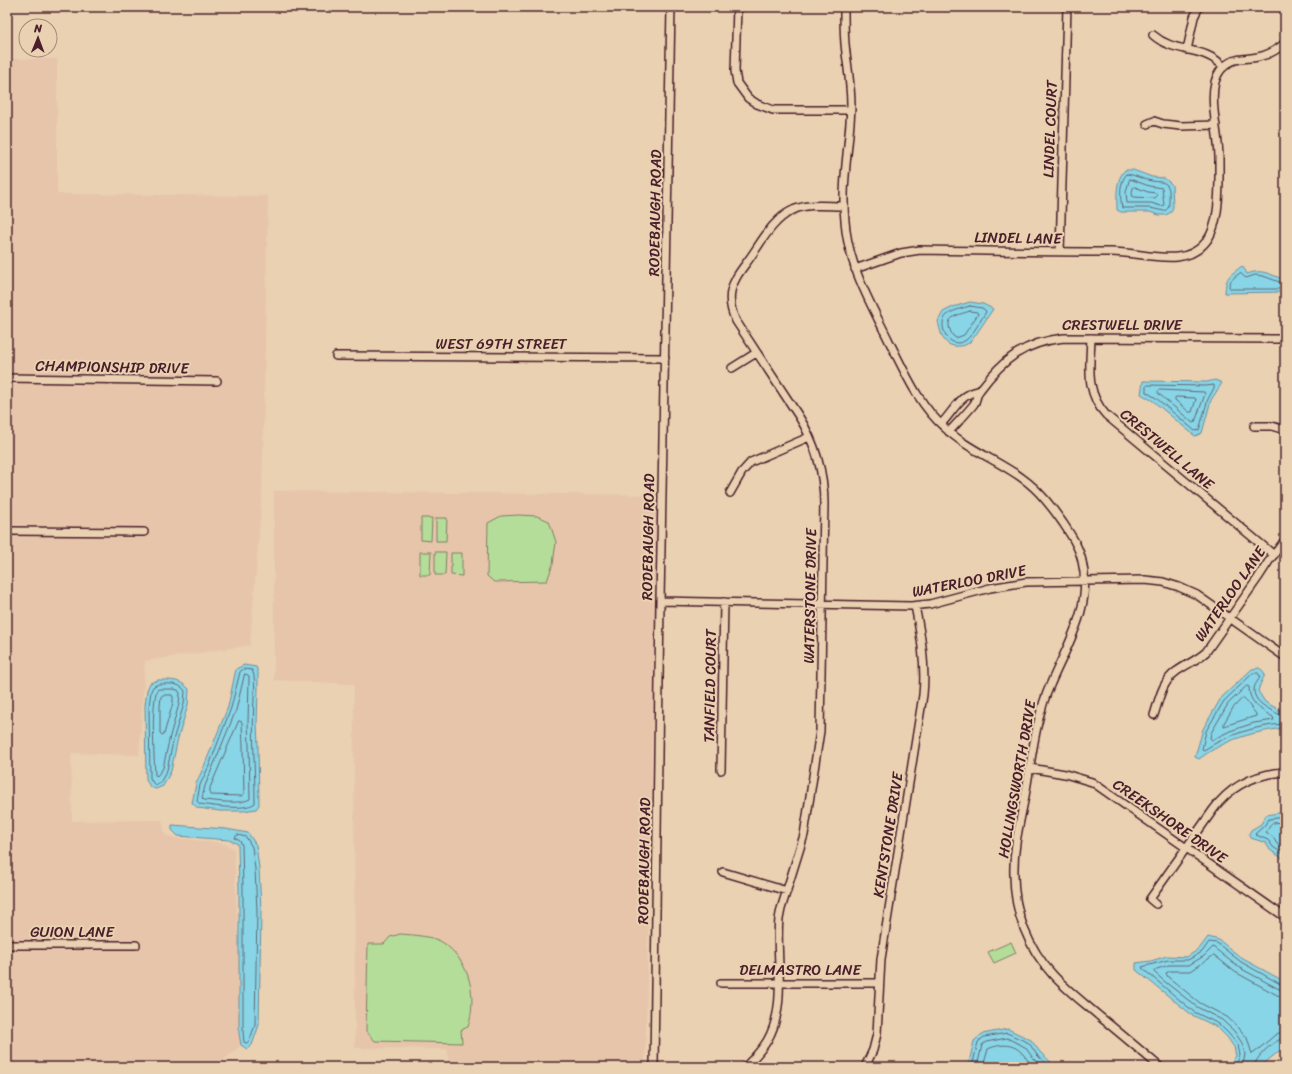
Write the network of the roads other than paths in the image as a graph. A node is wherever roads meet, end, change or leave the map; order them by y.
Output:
1 (671, 7) edge
2 (737, 7) edge
3 (844, 7) edge
4 (1067, 7) edge
5 (1199, 7) edge
6 (1153, 35) dead end
7 (1285, 43) edge
8 (1187, 50) junction
9 (1224, 67) junction
10 (851, 110) junction
11 (1147, 124) dead end
12 (1216, 125) junction
13 (844, 206) junction
14 (1060, 252) junction
15 (855, 269) junction
16 (1090, 338) junction
17 (1285, 339) edge
18 (756, 353) junction
19 (336, 356) dead end
20 (665, 358) junction
21 (732, 368) dead end
22 (7, 378) edge
23 (217, 381) dead end
24 (978, 391) junction
25 (941, 424) junction
26 (1254, 426) dead end
27 (1285, 430) edge
28 (949, 432) junction
29 (809, 437) junction
30 (730, 492) dead end
31 (7, 531) edge
32 (144, 532) dead end
33 (1285, 540) edge
34 (1274, 555) junction
35 (1085, 582) junction
36 (660, 601) junction
37 (724, 602) junction
38 (823, 605) junction
39 (915, 606) junction
40 (1230, 618) junction
41 (1285, 656) edge
42 (1154, 715) dead end
43 (1030, 768) junction
44 (721, 770) dead end
45 (1285, 772) edge
46 (1187, 848) junction
47 (723, 872) dead end
48 (786, 891) junction
49 (1156, 904) dead end
50 (1285, 917) edge
51 (7, 945) edge
52 (136, 945) dead end
53 (721, 983) dead end
54 (779, 983) junction
55 (879, 983) junction
56 (654, 1067) edge
57 (745, 1067) edge
58 (865, 1067) edge
59 (1160, 1067) edge

1 - 20 street, RODEBAUGH ROAD
2 - 10 street
3 - 10 street, HOLLINGSWORTH DRIVE
4 - 14 street, LINDEL COURT
5 - 8 street
6 - 8 street
7 - 9 street
8 - 9 street
9 - 12 street
10 - 13 street, HOLLINGSWORTH DRIVE
11 - 12 street
12 - 14 street, LINDEL LANE
13 - 15 street, HOLLINGSWORTH DRIVE
13 - 18 street, WATERSTONE DRIVE
14 - 15 street, LINDEL LANE
15 - 25 street, HOLLINGSWORTH DRIVE
16 - 17 street, CRESTWELL DRIVE
16 - 24 street, CRESTWELL DRIVE
16 - 34 street, CRESTWELL LANE
18 - 21 street
18 - 29 street, WATERSTONE DRIVE
19 - 20 street, WEST 69TH STREET
20 - 36 street, RODEBAUGH ROAD
22 - 23 street, CHAMPIONSHIP DRIVE
24 - 25 street, CRESTWELL DRIVE
24 - 28 street, CRESTWELL DRIVE
25 - 28 street, HOLLINGSWORTH DRIVE
26 - 27 street
28 - 35 street, HOLLINGSWORTH DRIVE
29 - 30 street
29 - 38 street, WATERSTONE DRIVE
31 - 32 street
33 - 34 street, WATERLOO LANE
34 - 40 street, WATERLOO LANE
35 - 39 street, WATERLOO DRIVE
35 - 40 street, WATERLOO DRIVE
35 - 43 street, HOLLINGSWORTH DRIVE
36 - 37 street, WATERLOO DRIVE
36 - 56 street, RODEBAUGH ROAD
37 - 38 street, WATERLOO DRIVE
37 - 44 street, TANFIELD COURT
38 - 39 street, WATERLOO DRIVE
38 - 48 street, WATERSTONE DRIVE
39 - 55 street, KENTSTONE DRIVE
40 - 41 street, WATERLOO DRIVE
40 - 42 street, WATERLOO LANE
43 - 46 street, CREEKSHORE DRIVE
43 - 59 street, HOLLINGSWORTH DRIVE
45 - 46 street
46 - 49 street
46 - 50 street, CREEKSHORE DRIVE
47 - 48 street
48 - 54 street, WATERSTONE DRIVE
51 - 52 street, GUION LANE
53 - 54 street, DELMASTRO LANE
54 - 55 street, DELMASTRO LANE
54 - 57 street, WATERSTONE DRIVE
55 - 58 street, KENTSTONE DRIVE

